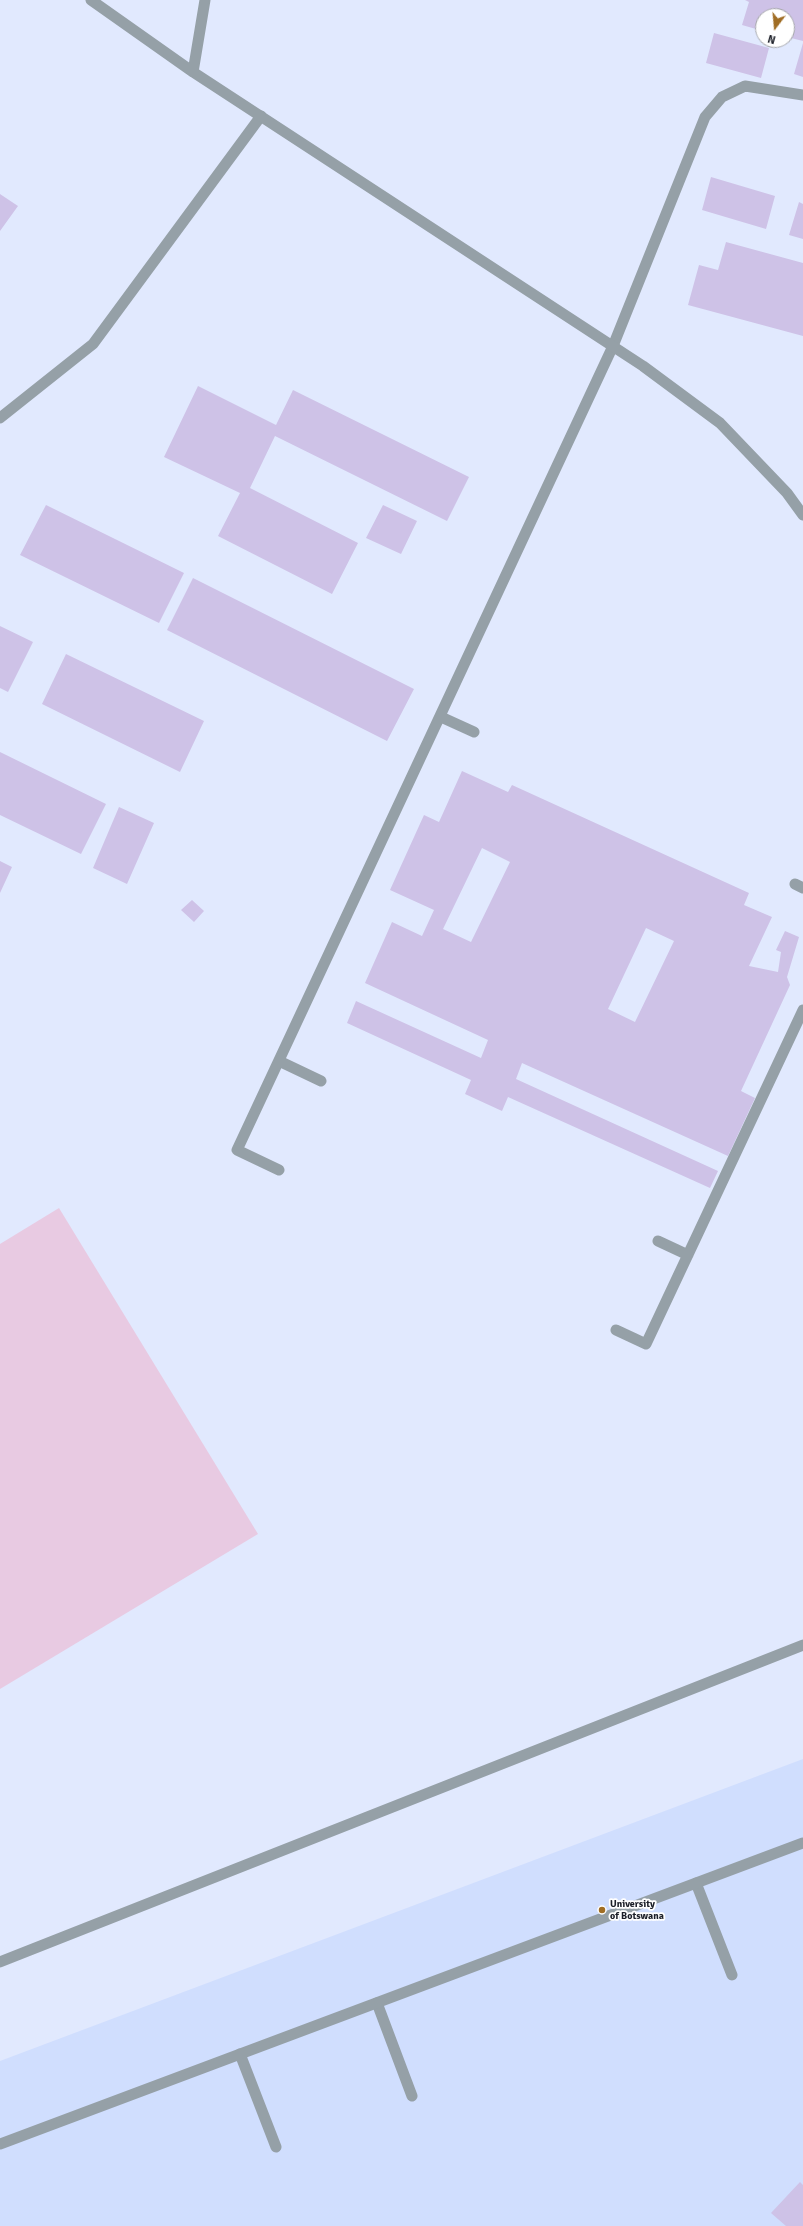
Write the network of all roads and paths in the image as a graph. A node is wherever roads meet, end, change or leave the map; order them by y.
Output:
1 (91, 0) edge
2 (205, 0) edge
3 (193, 72) junction
4 (803, 95) edge
5 (261, 116) junction
6 (613, 346) junction
7 (0, 418) edge
8 (803, 515) edge
9 (441, 717) junction
10 (474, 732) dead end
11 (803, 1010) edge
12 (279, 1061) junction
13 (321, 1081) dead end
14 (278, 1170) dead end
15 (658, 1241) dead end
16 (688, 1255) junction
17 (616, 1330) dead end
18 (803, 1645) edge
19 (803, 1843) edge
20 (696, 1883) junction
21 (0, 1962) edge
22 (732, 1975) dead end
23 (376, 2003) junction
24 (240, 2054) junction
25 (412, 2096) dead end
26 (0, 2144) edge
27 (276, 2147) dead end

1 - 3 street
2 - 3 street
3 - 5 street
4 - 6 street
5 - 6 street
5 - 7 street
6 - 8 street
6 - 9 street
9 - 10 street
9 - 12 street
11 - 16 street
12 - 13 street
12 - 14 street
15 - 16 street
16 - 17 street
18 - 21 street
19 - 20 street
20 - 22 street
20 - 23 street
23 - 24 street
23 - 25 street
24 - 26 street
24 - 27 street

